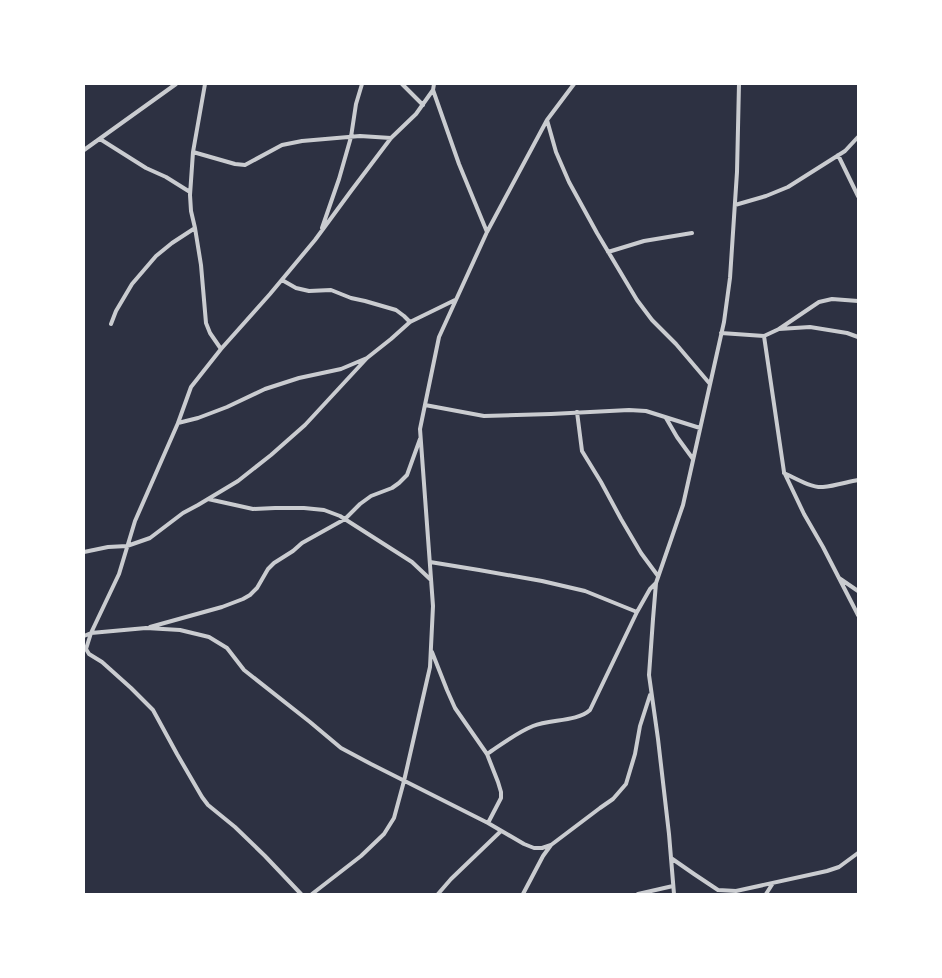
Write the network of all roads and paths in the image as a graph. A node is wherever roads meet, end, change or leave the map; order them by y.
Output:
1 (176, 84) edge
2 (205, 84) edge
3 (362, 84) edge
4 (402, 84) edge
5 (434, 84) edge
6 (574, 84) edge
7 (739, 84) edge
8 (433, 90) junction
9 (423, 105) junction
10 (547, 120) junction
11 (351, 137) junction
12 (858, 137) edge
13 (391, 138) junction
14 (100, 140) junction
15 (84, 150) edge
16 (193, 152) junction
17 (838, 155) junction
18 (190, 192) junction
19 (858, 196) edge
20 (735, 205) junction
21 (195, 228) junction
22 (320, 232) junction
23 (486, 232) junction
24 (692, 233) dead end
25 (608, 252) junction
26 (282, 280) junction
27 (456, 300) junction
28 (858, 300) edge
29 (410, 322) junction
30 (111, 324) dead end
31 (779, 329) junction
32 (721, 333) junction
33 (764, 336) junction
34 (858, 337) edge
35 (221, 349) junction
36 (367, 358) junction
37 (710, 384) junction
38 (425, 405) junction
39 (577, 412) junction
40 (666, 418) junction
41 (178, 423) junction
42 (700, 428) junction
43 (420, 436) junction
44 (693, 458) junction
45 (784, 472) junction
46 (858, 480) edge
47 (208, 499) junction
48 (345, 519) junction
49 (127, 546) junction
50 (84, 552) edge
51 (430, 562) junction
52 (658, 576) junction
53 (839, 578) junction
54 (431, 580) junction
55 (656, 583) junction
56 (858, 591) edge
57 (637, 612) junction
58 (858, 615) edge
59 (146, 628) junction
60 (91, 633) junction
61 (84, 636) edge
62 (431, 649) junction
63 (651, 693) junction
64 (487, 754) junction
65 (404, 781) junction
66 (488, 823) junction
67 (500, 831) junction
68 (551, 845) junction
69 (858, 853) edge
70 (672, 858) junction
71 (774, 883) junction
72 (673, 886) junction
73 (718, 890) junction
74 (301, 894) edge
75 (312, 894) edge
76 (438, 894) edge
77 (523, 894) edge
78 (638, 894) edge
79 (674, 894) edge
80 (723, 894) edge
81 (766, 894) edge

1 - 14 street
2 - 16 street
3 - 11 street
4 - 9 street
5 - 8 street
6 - 10 street
7 - 20 street
8 - 9 street
8 - 23 street
9 - 13 street
10 - 23 street
10 - 25 street
11 - 13 street
11 - 16 street
11 - 22 street
12 - 17 street
13 - 22 street
14 - 15 street
14 - 18 street
16 - 18 street
17 - 19 street
17 - 20 street
18 - 21 street
20 - 32 street
21 - 30 street
21 - 35 street
22 - 26 street
23 - 27 street
24 - 25 street
25 - 37 street
26 - 29 street
26 - 35 street
27 - 29 street
27 - 38 street
28 - 31 street
29 - 36 street
31 - 33 street
31 - 34 street
32 - 33 street
32 - 37 street
33 - 45 street
35 - 41 street
36 - 41 street
36 - 47 street
37 - 42 street
38 - 39 street
38 - 43 street
39 - 40 street
39 - 52 street
40 - 42 street
40 - 44 street
41 - 49 street
42 - 44 street
43 - 48 street
43 - 51 street
44 - 52 street
45 - 46 street
45 - 53 street
47 - 48 street
47 - 49 street
48 - 54 street
48 - 59 street
49 - 50 street
49 - 60 street
51 - 54 street
51 - 57 street
52 - 55 street
53 - 56 street
53 - 58 street
54 - 62 street
55 - 57 street
55 - 63 street
57 - 64 street
59 - 60 street
59 - 65 street
60 - 61 street
60 - 74 street
62 - 64 street
62 - 65 street
63 - 68 street
63 - 70 street
64 - 66 street
65 - 66 street
65 - 75 street
66 - 67 street
67 - 68 street
67 - 76 street
68 - 77 street
69 - 71 street
70 - 72 street
70 - 73 street
71 - 73 street
71 - 81 street
72 - 78 street
72 - 79 street
73 - 80 street

